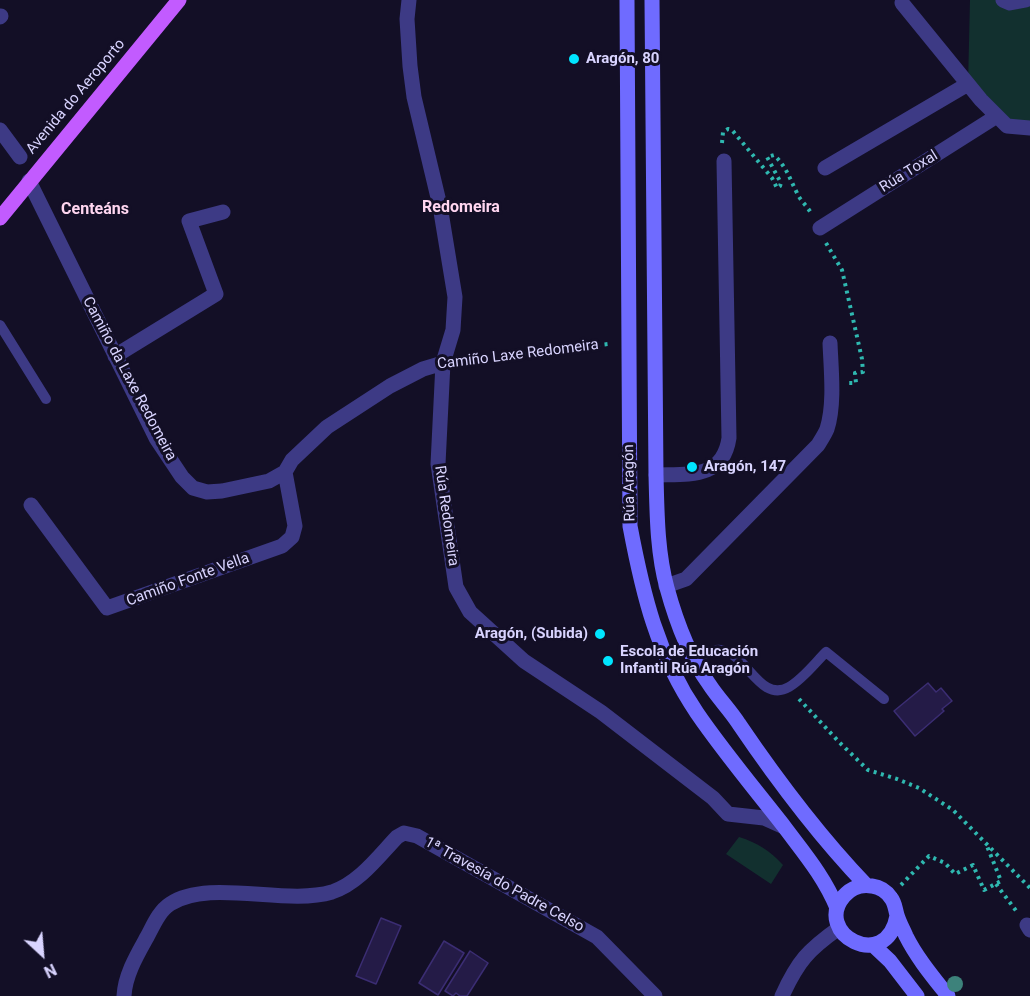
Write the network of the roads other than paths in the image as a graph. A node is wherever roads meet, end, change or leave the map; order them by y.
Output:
1 (179, 0) edge
2 (409, 0) edge
3 (627, 0) edge
4 (652, 0) edge
5 (1003, 0) edge
6 (1029, 0) edge
7 (902, 3) dead end
8 (968, 84) junction
9 (997, 116) junction
10 (1030, 128) edge
11 (0, 130) edge
12 (20, 157) dead end
13 (724, 161) road end
14 (825, 168) dead end
15 (29, 182) junction
16 (223, 212) dead end
17 (0, 218) edge
18 (820, 228) road end
19 (0, 325) edge
20 (830, 343) dead end
21 (115, 356) junction
22 (443, 363) junction
23 (46, 399) dead end
24 (285, 472) junction
25 (656, 475) junction
26 (31, 504) dead end
27 (666, 586) junction
28 (694, 660) junction
29 (884, 699) dead end
30 (784, 827) junction
31 (866, 885) junction
32 (837, 908) junction
33 (897, 916) junction
34 (839, 928) junction
35 (873, 945) junction
36 (124, 996) edge
37 (655, 996) edge
38 (782, 996) edge
39 (917, 996) edge
40 (948, 996) edge

1 - 15 main road, Avenida do Aeroporto
2 - 22 street, Rúa Redomeira
3 - 30 main road, Rúa Aragón
4 - 25 main road, Rúa Aragón
5 - 6 street
7 - 8 street
8 - 9 street
8 - 14 street
9 - 10 street
9 - 18 street, Rúa Toxal
11 - 12 street
13 - 25 street
15 - 17 main road, Avenida do Aeroporto
15 - 21 street, Camiño da Laxe Redomeira
16 - 21 street
19 - 23 lane
20 - 27 street
21 - 24 street, Camiño da Laxe Redomeira
22 - 24 street, Camiño Laxe Redomeira
22 - 30 street, Rúa Redomeira
24 - 26 street, Camiño Fonte Vella
25 - 27 main road, Rúa Aragón
27 - 28 main road, Rúa Aragón
28 - 29 lane
28 - 31 main road, Rúa Aragón
30 - 32 main road, Rúa Aragón
31 - 32 main road
31 - 33 main road, Rúa Aragón
32 - 34 main road, Rúa Aragón
33 - 35 main road
33 - 40 main road
34 - 35 main road
34 - 38 street
35 - 39 main road
36 - 37 street, 1ª Travesía do Padre Celso

